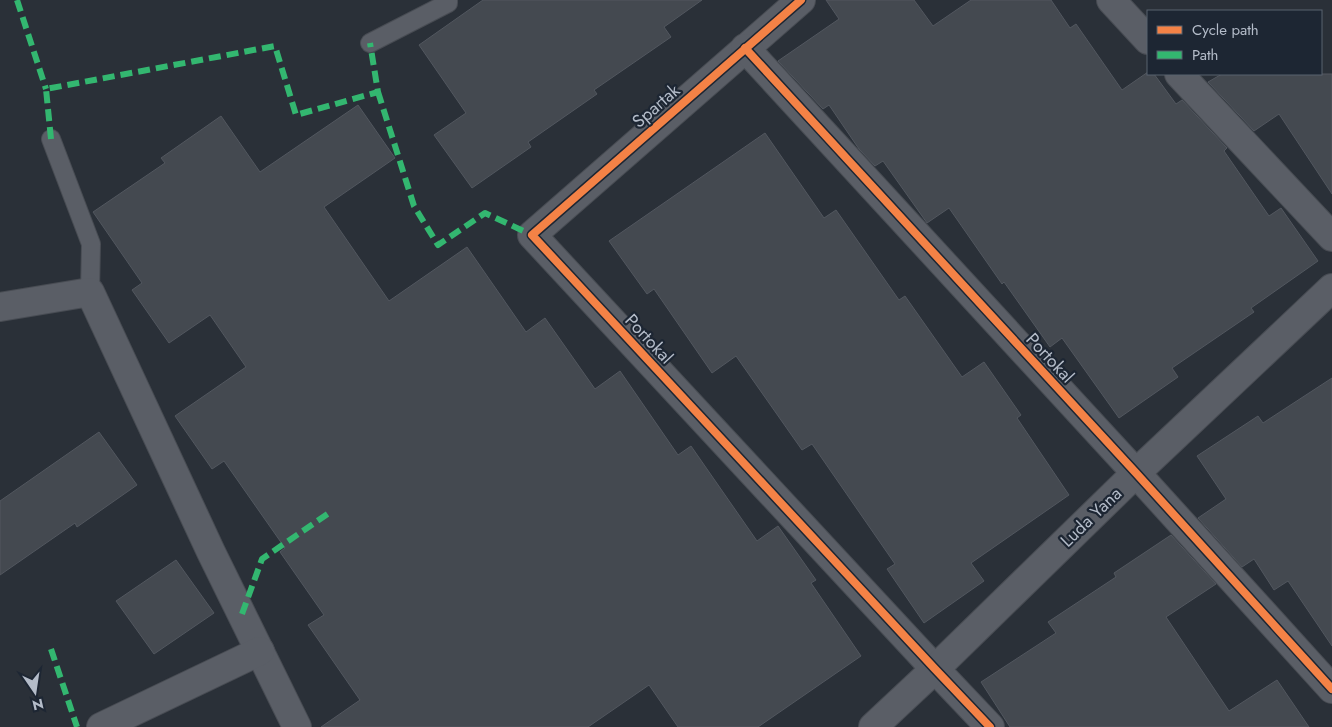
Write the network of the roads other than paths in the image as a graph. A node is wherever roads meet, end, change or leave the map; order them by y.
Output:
1 (448, 0) edge
2 (801, 0) edge
3 (1111, 0) edge
4 (1147, 39) edge
5 (370, 42) dead end
6 (745, 48) junction
7 (1180, 75) edge
8 (51, 139) dead end
9 (532, 234) joint
10 (1332, 237) edge
11 (1332, 288) edge
12 (90, 292) junction
13 (0, 307) edge
14 (1136, 473) junction
15 (260, 651) junction
16 (935, 669) junction
17 (1332, 689) edge
18 (101, 727) edge
19 (297, 727) edge
20 (873, 727) edge
21 (990, 727) edge

1 - 5 lane
2 - 6 street, Spartak
3 - 4 street
6 - 9 street, Spartak
6 - 14 street, Portokal
7 - 10 street
8 - 12 lane
9 - 16 street, Portokal
11 - 14 street, Luda Yana
12 - 13 street
12 - 15 street
14 - 16 street, Luda Yana
14 - 17 street, Portokal
15 - 18 street
15 - 19 street
16 - 20 street, Luda Yana
16 - 21 street, Portokal

